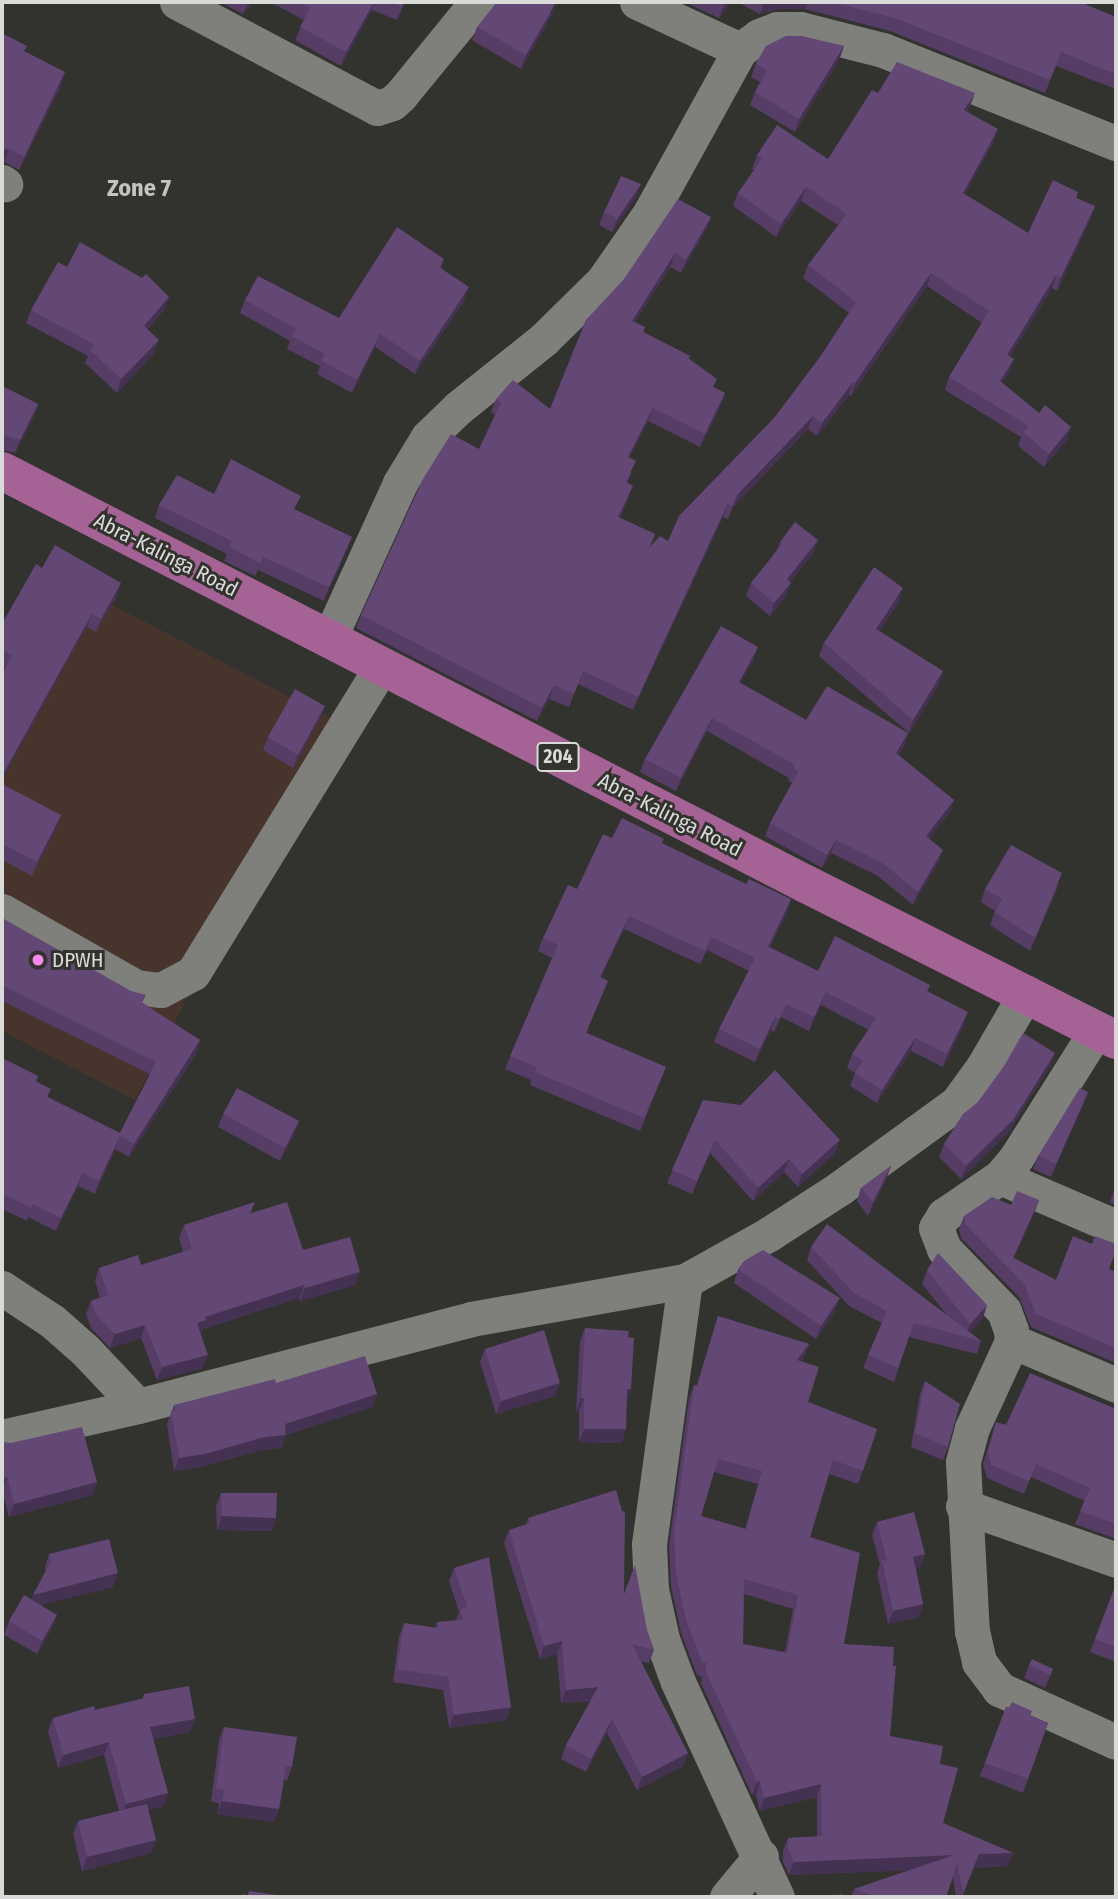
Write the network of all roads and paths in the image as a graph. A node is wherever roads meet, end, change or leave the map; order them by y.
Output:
1 (177, 2) edge
2 (477, 2) edge
3 (637, 2) edge
4 (740, 50) junction
5 (1116, 143) edge
6 (2, 471) edge
7 (329, 639) junction
8 (382, 666) junction
9 (2, 911) edge
10 (1026, 993) junction
11 (1106, 1035) edge
12 (1000, 1177) junction
13 (1116, 1227) edge
14 (685, 1281) junction
15 (2, 1288) edge
16 (1012, 1341) junction
17 (1116, 1385) edge
18 (138, 1406) junction
19 (2, 1437) edge
20 (963, 1506) junction
21 (1116, 1560) edge
22 (1116, 1742) edge
23 (761, 1856) junction
24 (727, 1897) edge
25 (777, 1897) edge

1 - 2 street
3 - 4 street
4 - 5 street
4 - 7 street
6 - 7 main road, Abra-Kalinga Road / 204
7 - 8 main road, Abra-Kalinga Road / 204
8 - 9 street
8 - 10 main road, Abra-Kalinga Road / 204
10 - 11 main road, Abra-Kalinga Road / 204
10 - 14 street
11 - 12 street
12 - 13 street
12 - 16 street
14 - 18 street
14 - 23 street
15 - 18 street
16 - 17 street
16 - 20 street
18 - 19 street
20 - 21 street
20 - 22 street
23 - 24 street
23 - 25 street

